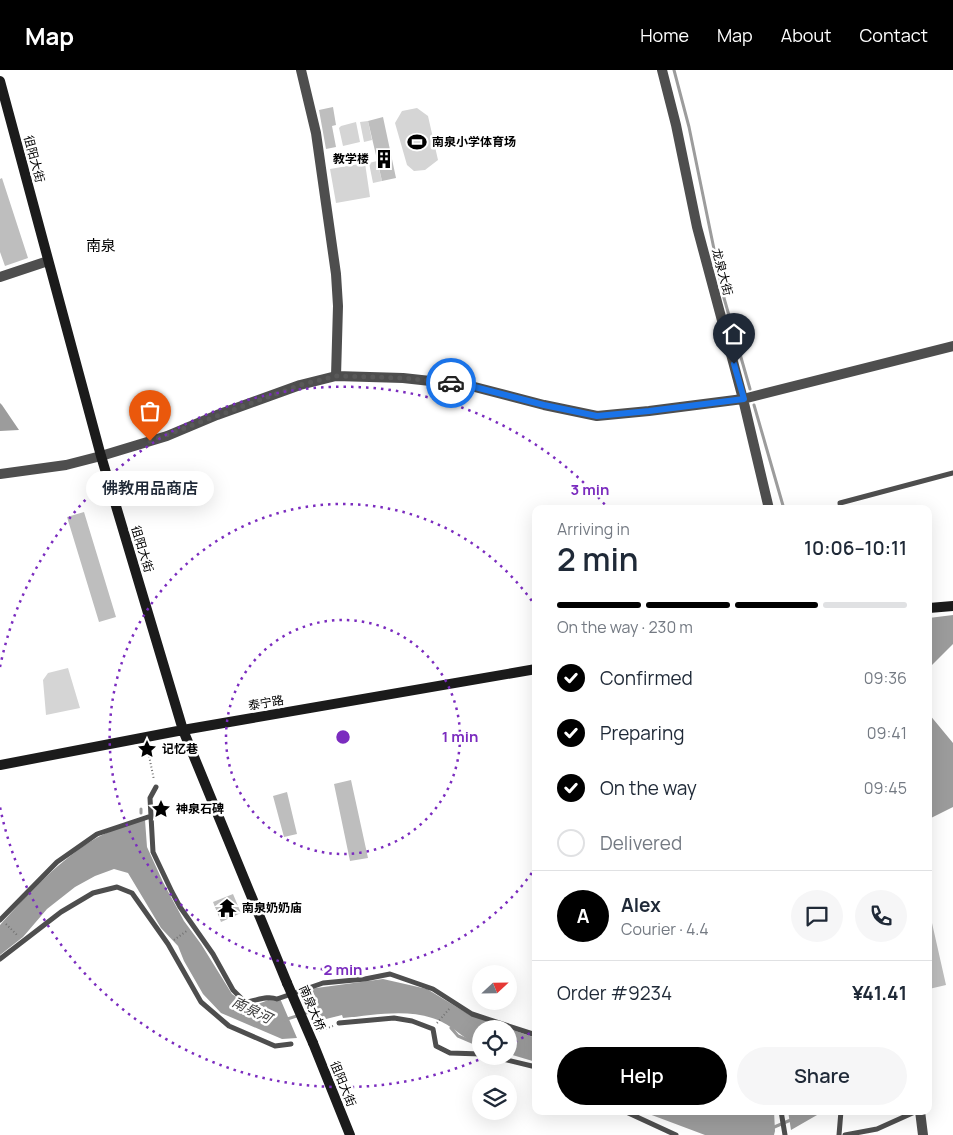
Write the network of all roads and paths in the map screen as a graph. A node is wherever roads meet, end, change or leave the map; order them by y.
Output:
1 (301, 70) edge
2 (662, 70) edge
3 (0, 81) edge
4 (48, 261) junction
5 (0, 277) edge
6 (953, 346) edge
7 (336, 376) junction
8 (744, 399) junction
9 (101, 456) junction
10 (953, 473) edge
11 (0, 474) edge
12 (768, 505) edge
13 (840, 505) edge
14 (949, 606) edge
15 (932, 608) edge
16 (532, 671) edge
17 (183, 730) junction
18 (145, 737) junction
19 (0, 766) edge
20 (153, 777) dead end
21 (156, 787) dead end
22 (151, 816) junction
23 (0, 920) edge
24 (194, 926) junction
25 (24, 941) junction
26 (168, 944) junction
27 (0, 959) edge
28 (287, 982) joint
29 (454, 1002) junction
30 (339, 1023) joint
31 (432, 1029) junction
32 (532, 1034) edge
33 (311, 1039) junction
34 (291, 1044) dead end
35 (472, 1054) edge
36 (517, 1063) edge
37 (532, 1067) edge
38 (633, 1115) edge
39 (782, 1115) edge
40 (841, 1115) edge
41 (909, 1115) edge
42 (919, 1115) edge
43 (350, 1135) edge
44 (676, 1135) edge
45 (785, 1135) edge
46 (839, 1135) edge
47 (845, 1135) edge
48 (923, 1135) edge

1 - 7 street
2 - 8 street, 龙泉大街
3 - 4 street, 徂阳大街
4 - 5 street
4 - 9 street, 徂阳大街
6 - 8 street
7 - 8 street
7 - 9 street
8 - 12 street, 龙泉大街
9 - 11 street
9 - 17 street, 徂阳大街
10 - 13 lane
14 - 15 street
16 - 17 street, 泰宁路
17 - 18 street, 泰宁路
17 - 28 street, 徂阳大街
18 - 19 street, 泰宁路
18 - 20 path
21 - 22 lane
22 - 23 lane
22 - 24 lane
23 - 25 path
24 - 26 path
24 - 29 lane
25 - 26 lane
25 - 27 lane
26 - 34 lane
28 - 33 street, 南泉大桥, bridge
29 - 31 path
29 - 32 lane
30 - 31 lane
30 - 33 path
31 - 35 lane
33 - 43 street, 徂阳大街
36 - 37 lane
38 - 44 lane
39 - 45 lane
40 - 46 lane
41 - 47 lane
42 - 48 street

